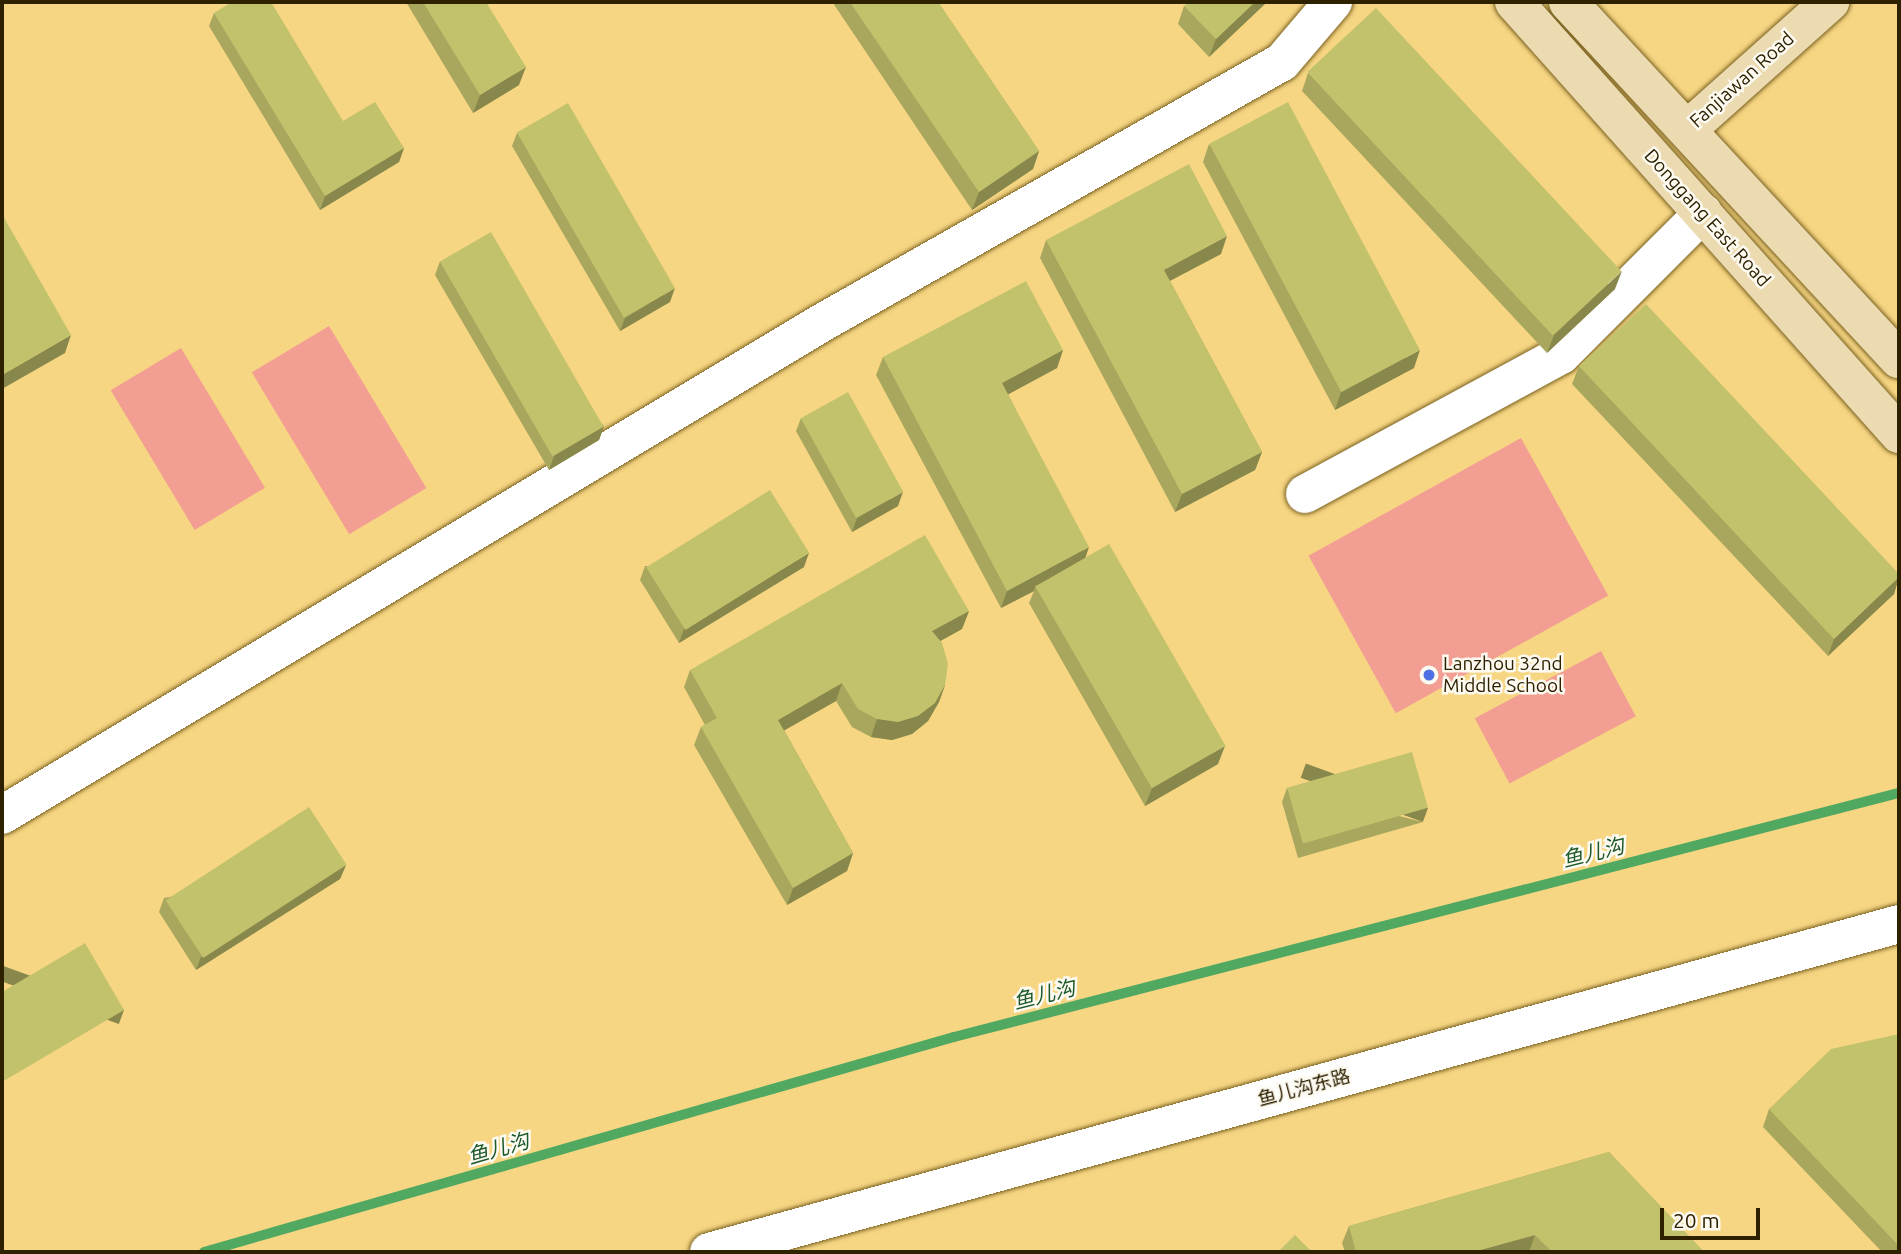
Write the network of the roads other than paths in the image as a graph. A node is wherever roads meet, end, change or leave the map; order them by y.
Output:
1 (1333, 2) edge
2 (1514, 2) edge
3 (1568, 2) edge
4 (1830, 2) edge
5 (1688, 129) junction
6 (1655, 160) junction
7 (1703, 213) junction
8 (1899, 359) edge
9 (1899, 434) edge
10 (1305, 494) dead end
11 (2, 815) edge
12 (1899, 924) edge
13 (709, 1252) edge

1 - 11 street
2 - 6 main road, Donggang East Road
3 - 5 main road
4 - 5 main road, Fanjiawan Road
5 - 6 street, Fanjiawan Road
5 - 8 main road
6 - 7 main road, Donggang East Road
7 - 9 main road, Donggang East Road
7 - 10 street
12 - 13 street, 鱼儿沟东路

